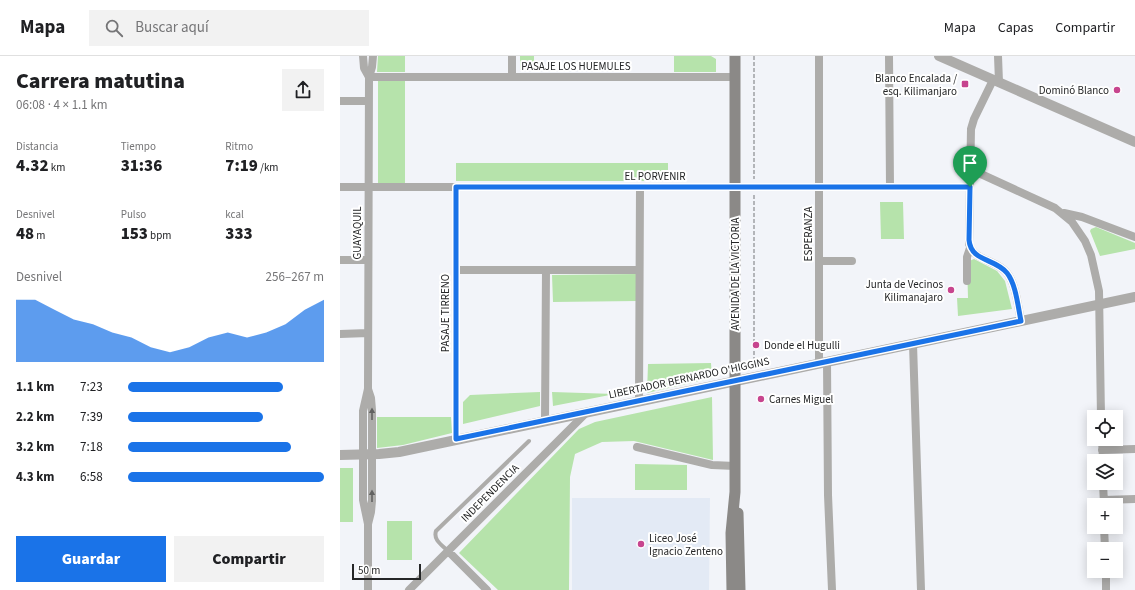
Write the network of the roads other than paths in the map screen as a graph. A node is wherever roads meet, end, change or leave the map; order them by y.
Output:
1 (363, 56) edge
2 (372, 56) edge
3 (512, 56) edge
4 (735, 56) edge
5 (819, 56) edge
6 (889, 56) edge
7 (938, 56) edge
8 (998, 56) edge
9 (369, 77) junction
10 (512, 77) junction
11 (735, 77) junction
12 (996, 81) junction
13 (340, 101) edge
14 (368, 101) junction
15 (1135, 142) edge
16 (970, 169) junction
17 (340, 187) edge
18 (368, 187) junction
19 (456, 187) junction
20 (640, 187) junction
21 (735, 187) junction
22 (819, 187) junction
23 (890, 187) junction
24 (970, 187) junction
25 (1061, 212) junction
26 (1135, 237) edge
27 (970, 248) junction
28 (340, 260) edge
29 (368, 260) junction
30 (819, 261) junction
31 (852, 262) dead end
32 (456, 270) junction
33 (546, 270) junction
34 (640, 270) junction
35 (967, 281) dead end
36 (1135, 297) edge
37 (1098, 304) junction
38 (1021, 321) junction
39 (368, 333) junction
40 (340, 334) edge
41 (913, 344) junction
42 (823, 363) junction
43 (735, 381) junction
44 (639, 400) junction
45 (1101, 410) edge
46 (587, 411) junction
47 (545, 420) junction
48 (456, 439) junction
49 (529, 441) dead end
50 (1102, 446) edge
51 (637, 447) dead end
52 (1135, 449) edge
53 (1102, 450) junction
54 (368, 454) junction
55 (1102, 454) edge
56 (340, 455) edge
57 (735, 466) junction
58 (735, 492) junction
59 (1135, 499) edge
60 (1123, 501) edge
61 (448, 551) junction
62 (1106, 578) edge
63 (368, 590) edge
64 (409, 590) edge
65 (487, 590) edge
66 (732, 590) edge
67 (740, 590) edge
68 (832, 590) edge
69 (921, 590) edge
70 (1106, 590) edge

1 - 9 street, GUAYAQUIL
2 - 9 street, GUAYAQUIL
3 - 10 street
4 - 11 main road, AVENIDA DE LA VICTORIA
5 - 22 street, ESPERANZA
6 - 23 street
7 - 12 street
8 - 12 street
9 - 10 street, PASAJE LOS HUEMULES
9 - 14 street, GUAYAQUIL
10 - 11 street, PASAJE LOS HUEMULES
11 - 21 main road, AVENIDA DE LA VICTORIA
12 - 15 street
12 - 16 street
13 - 14 street
14 - 18 street, GUAYAQUIL
16 - 24 street
16 - 25 street
17 - 18 street, EL PORVENIR
18 - 19 street, EL PORVENIR
18 - 29 street, GUAYAQUIL
19 - 20 street, EL PORVENIR
19 - 32 street, PASAJE TIRRENO
20 - 21 street, EL PORVENIR
20 - 34 street
21 - 22 street, EL PORVENIR
21 - 43 main road, AVENIDA DE LA VICTORIA
22 - 23 street, EL PORVENIR
22 - 30 street, ESPERANZA
23 - 24 street, EL PORVENIR
24 - 27 street
25 - 26 street
25 - 37 street
27 - 35 street
27 - 38 street
28 - 29 street
29 - 39 street, GUAYAQUIL
30 - 31 street
30 - 42 street, ESPERANZA
32 - 33 street
32 - 48 street, PASAJE TIRRENO
33 - 34 street
33 - 47 street
34 - 44 street
36 - 37 street, LIBERTADOR BERNARDO O'HIGGINS
37 - 38 street, LIBERTADOR BERNARDO O'HIGGINS
37 - 45 street
38 - 41 street, LIBERTADOR BERNARDO O'HIGGINS
39 - 40 street
39 - 54 street, GUAYAQUIL
41 - 42 street, LIBERTADOR BERNARDO O'HIGGINS
41 - 69 street
42 - 43 street, LIBERTADOR BERNARDO O'HIGGINS
42 - 68 street, ESPERANZA
43 - 44 street, LIBERTADOR BERNARDO O'HIGGINS
43 - 57 main road, AVENIDA DE LA VICTORIA
44 - 46 street, LIBERTADOR BERNARDO O'HIGGINS
46 - 47 street, LIBERTADOR BERNARDO O'HIGGINS
46 - 61 street, INDEPENDENCIA
47 - 48 street, LIBERTADOR BERNARDO O'HIGGINS
48 - 54 street, LIBERTADOR BERNARDO O'HIGGINS
49 - 61 lane
50 - 53 street
51 - 57 street
52 - 53 street
53 - 55 street
54 - 56 street, LIBERTADOR BERNARDO O'HIGGINS
54 - 63 street, GUAYAQUIL
57 - 58 main road, AVENIDA DE LA VICTORIA
58 - 66 main road, AVENIDA DE LA VICTORIA
58 - 67 main road, AVENIDA DE LA VICTORIA
59 - 60 street
61 - 64 street, INDEPENDENCIA
61 - 65 street
62 - 70 street

